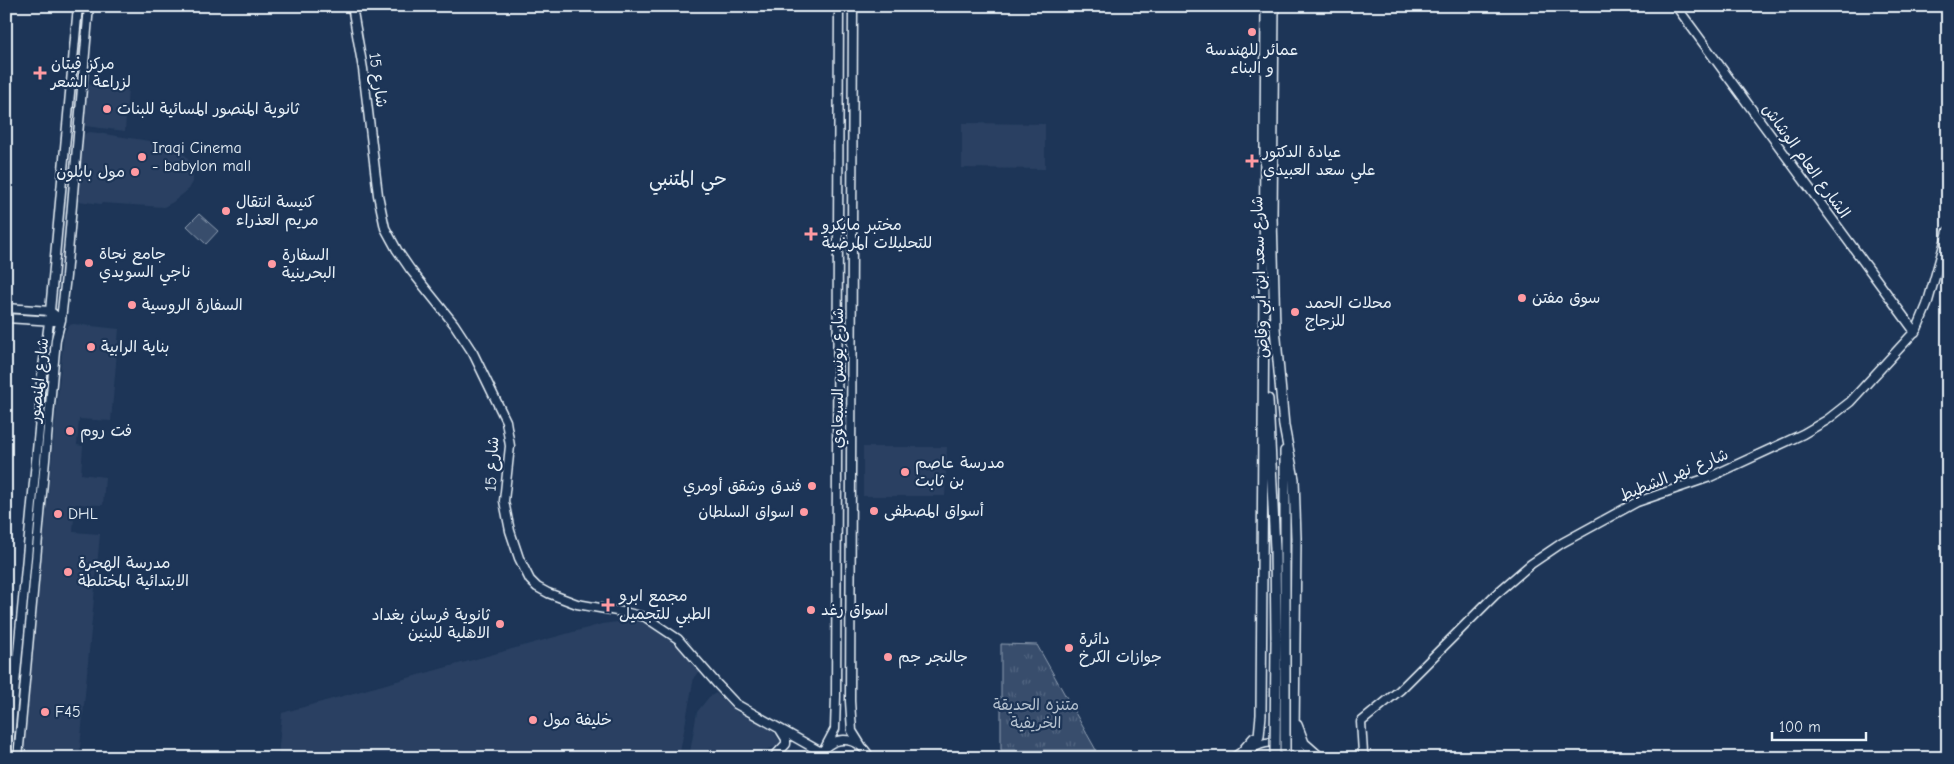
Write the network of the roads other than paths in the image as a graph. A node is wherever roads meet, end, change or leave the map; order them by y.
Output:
1 (78, 6) edge
2 (89, 6) edge
3 (352, 6) edge
4 (839, 6) edge
5 (854, 6) edge
6 (1266, 6) edge
7 (1274, 6) edge
8 (1676, 6) edge
9 (839, 58) junction
10 (853, 58) junction
11 (1948, 231) edge
12 (6, 308) edge
13 (50, 311) junction
14 (6, 318) edge
15 (61, 320) junction
16 (49, 322) junction
17 (1915, 332) junction
18 (1264, 339) junction
19 (1284, 426) junction
20 (1281, 640) junction
21 (1294, 706) junction
22 (1261, 714) junction
23 (781, 731) junction
24 (862, 746) junction
25 (1362, 747) junction
26 (1297, 748) junction
27 (821, 752) edge
28 (1246, 754) edge
29 (871, 757) edge
30 (8, 758) edge
31 (18, 758) edge
32 (772, 758) edge
33 (1234, 758) edge
34 (1275, 758) edge
35 (1285, 758) edge
36 (1306, 758) edge
37 (1314, 758) edge
38 (1321, 758) edge
39 (1360, 758) edge
40 (1366, 758) edge

1 - 13 main road, شارع المنصور
2 - 15 main road, شارع المنصور
3 - 23 main road, شارع 15
4 - 9 main road, شارع يونس السبعاوي
5 - 10 main road, شارع يونس السبعاوي
6 - 18 main road, شارع سعد ابن أبي وقاص
7 - 19 main road, شارع سعد ابن أبي وقاص
8 - 17 main road, الشارع العام الوشاش
9 - 10 main road
9 - 27 main road, شارع يونس السبعاوي
10 - 24 main road, شارع يونس السبعاوي
11 - 17 main road, شارع نهر الشطيط
12 - 13 main road
13 - 15 main road
13 - 16 main road, شارع المنصور
14 - 16 main road
15 - 16 main road
15 - 31 main road, شارع المنصور
16 - 30 main road, شارع المنصور
17 - 25 main road, شارع نهر الشطيط
18 - 20 main road
18 - 22 main road
19 - 20 main road
19 - 21 main road
20 - 34 main road, bridge
20 - 35 main road, bridge
21 - 26 main road
21 - 38 main road
22 - 28 main road
22 - 33 main road
23 - 27 main road, شارع 15
23 - 32 main road
24 - 27 main road
24 - 29 main road, شارع يونس السبعاوي
25 - 39 main road
25 - 40 main road
26 - 28 main road
26 - 36 main road
26 - 37 main road

